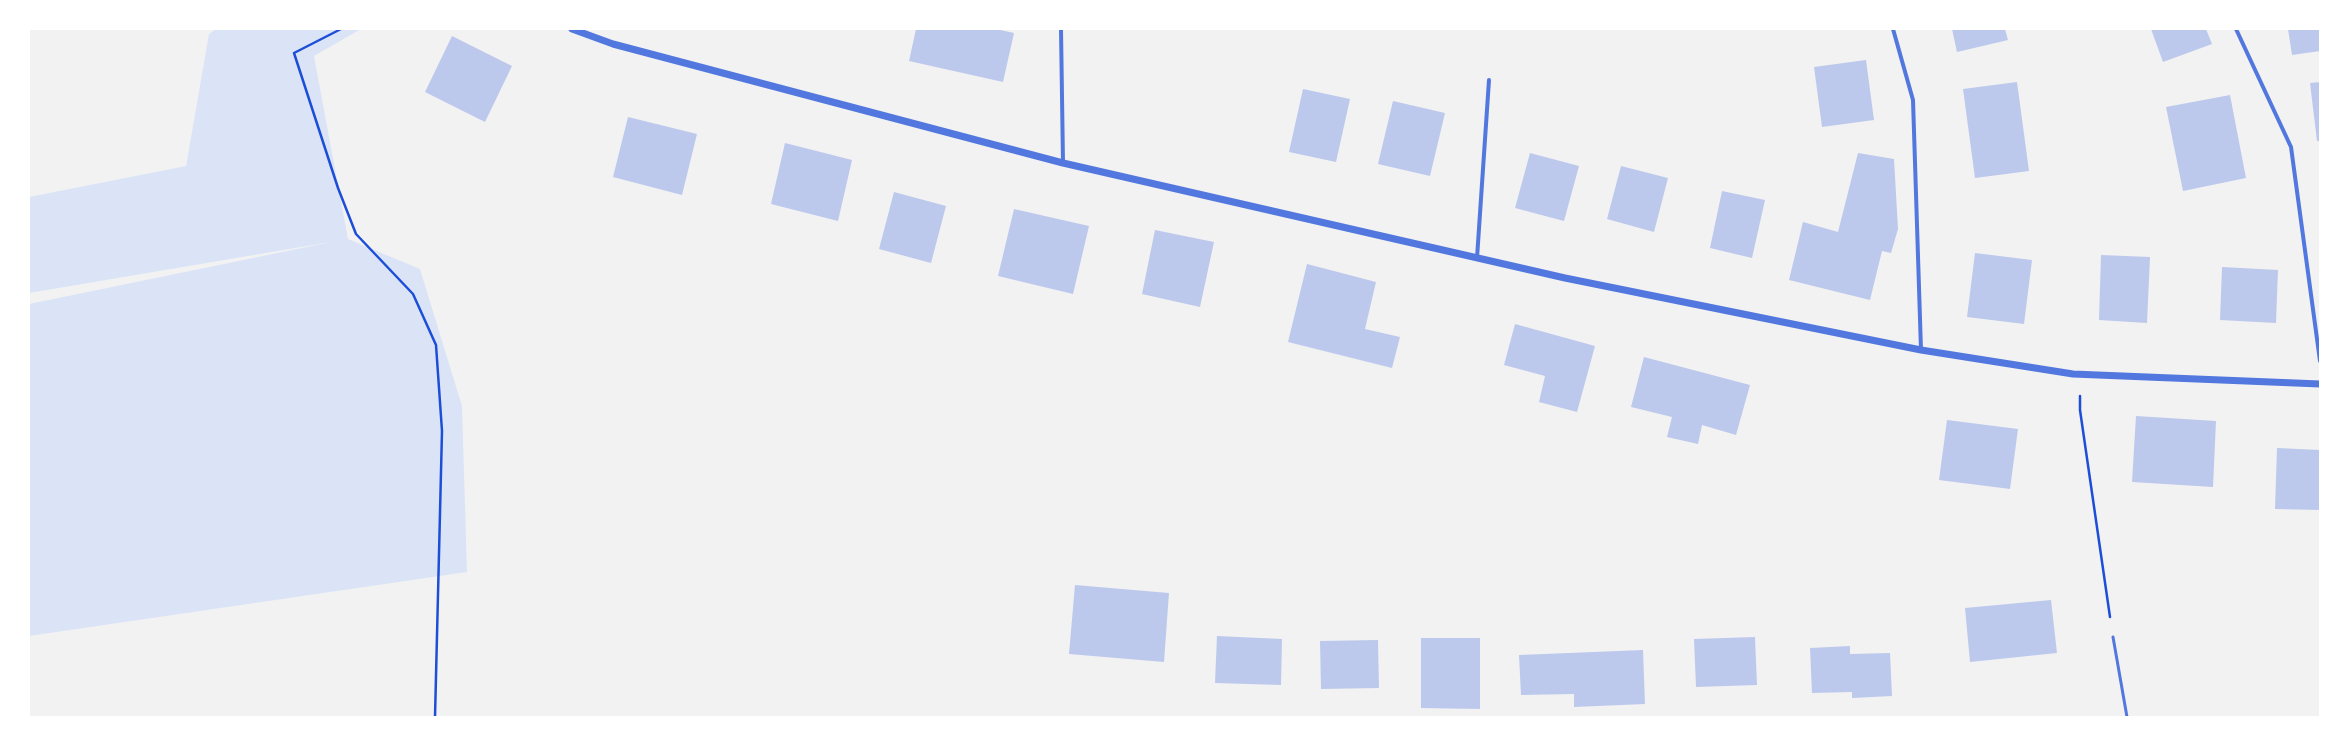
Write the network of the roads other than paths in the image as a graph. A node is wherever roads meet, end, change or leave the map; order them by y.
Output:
1 (572, 29) edge
2 (1061, 29) edge
3 (1893, 29) edge
4 (2236, 29) edge
5 (1489, 80) dead end
6 (1063, 163) junction
7 (1476, 258) junction
8 (1921, 350) junction
9 (2320, 361) edge
10 (2320, 384) edge
11 (2113, 637) road end
12 (2127, 717) edge

1 - 6 street
2 - 6 street
3 - 8 street
4 - 9 street
5 - 7 street
6 - 7 street
7 - 8 street
8 - 10 street
11 - 12 lane

